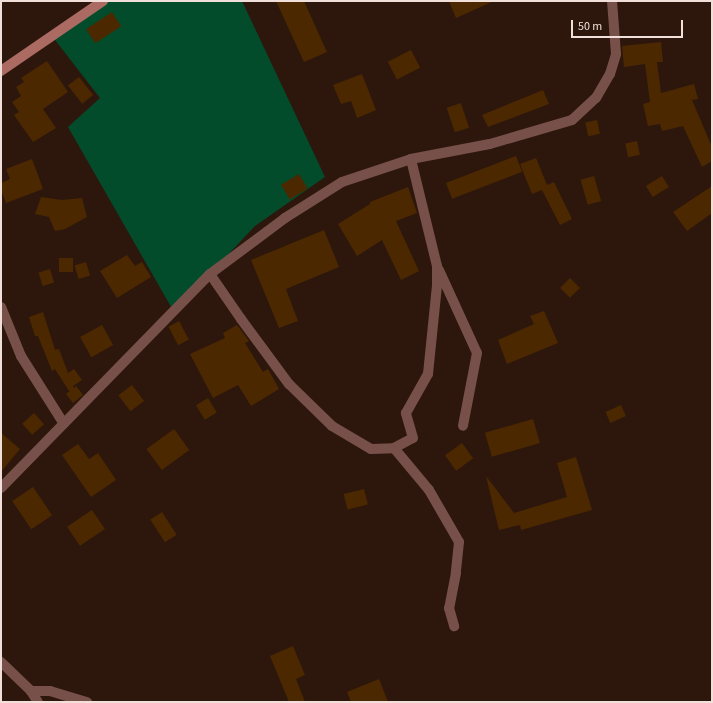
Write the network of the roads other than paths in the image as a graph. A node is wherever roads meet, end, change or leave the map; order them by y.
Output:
1 (103, 1) edge
2 (612, 1) edge
3 (1, 71) edge
4 (411, 159) junction
5 (437, 266) junction
6 (210, 274) junction
7 (1, 307) edge
8 (64, 424) junction
9 (463, 426) dead end
10 (394, 448) junction
11 (1, 488) edge
12 (454, 626) dead end
13 (1, 662) edge
14 (31, 690) junction
15 (38, 702) edge
16 (87, 702) edge

1 - 3 main road
2 - 4 street
4 - 5 street
4 - 6 street
5 - 9 street
5 - 10 street
6 - 8 street
6 - 10 street
7 - 8 street
8 - 11 street
10 - 12 street
13 - 14 street
14 - 15 street
14 - 16 street

